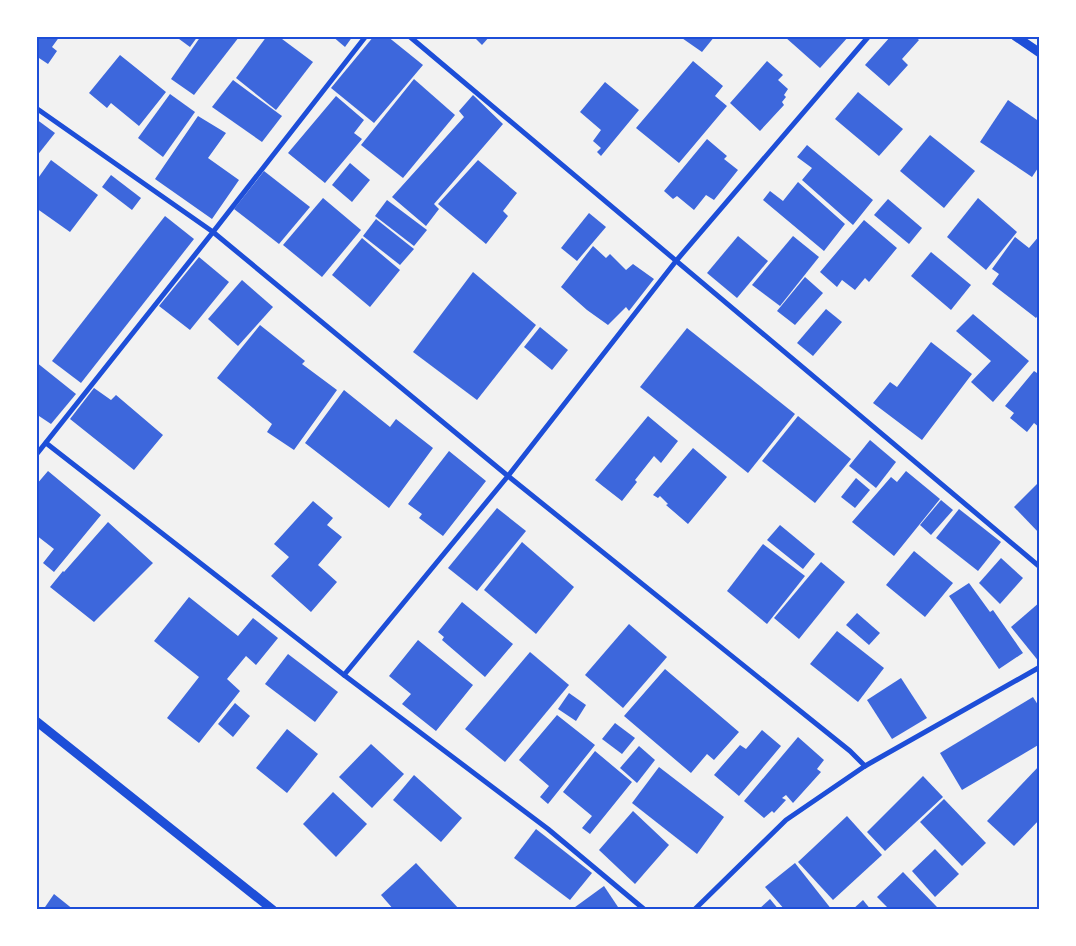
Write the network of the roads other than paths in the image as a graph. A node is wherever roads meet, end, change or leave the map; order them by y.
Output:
1 (366, 36) edge
2 (409, 36) edge
3 (869, 36) edge
4 (1015, 36) edge
5 (1040, 53) edge
6 (36, 108) edge
7 (213, 232) junction
8 (676, 261) junction
9 (46, 443) junction
10 (36, 455) edge
11 (508, 476) junction
12 (1040, 567) edge
13 (1040, 668) edge
14 (344, 675) junction
15 (36, 721) edge
16 (865, 766) junction
17 (273, 910) edge
18 (645, 910) edge
19 (694, 910) edge

1 - 7 street
2 - 8 street
3 - 8 street
4 - 5 street
6 - 7 street
7 - 9 street
7 - 11 street
8 - 11 street
8 - 12 street
9 - 10 street
9 - 14 street
11 - 14 street
11 - 16 street
13 - 16 street
14 - 18 street
15 - 17 street
16 - 19 street

